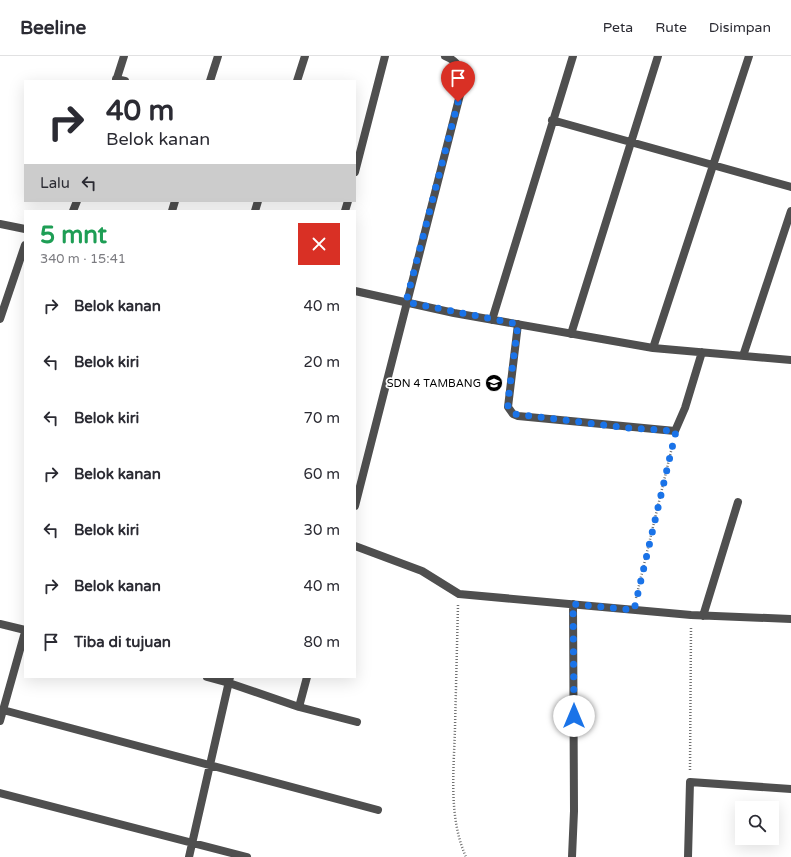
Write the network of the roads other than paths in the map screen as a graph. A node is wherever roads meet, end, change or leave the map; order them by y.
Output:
1 (124, 56) edge
2 (218, 56) edge
3 (304, 56) edge
4 (385, 56) edge
5 (445, 56) edge
6 (573, 56) edge
7 (658, 56) edge
8 (749, 56) edge
9 (116, 80) edge
10 (210, 80) edge
11 (296, 80) edge
12 (552, 120) junction
13 (632, 142) junction
14 (712, 165) junction
15 (356, 168) edge
16 (791, 187) edge
17 (791, 211) edge
18 (0, 224) edge
19 (24, 229) edge
20 (24, 248) edge
21 (356, 291) edge
22 (406, 302) junction
23 (0, 319) edge
24 (492, 320) junction
25 (518, 324) junction
26 (571, 334) junction
27 (653, 348) junction
28 (702, 352) junction
29 (743, 356) junction
30 (791, 360) edge
31 (356, 502) edge
32 (738, 502) dead end
33 (356, 546) edge
34 (573, 604) junction
35 (703, 616) junction
36 (791, 619) edge
37 (0, 624) edge
38 (24, 631) edge
39 (24, 635) edge
40 (215, 678) edge
41 (307, 678) edge
42 (230, 680) edge
43 (299, 707) junction
44 (3, 710) junction
45 (0, 721) edge
46 (357, 722) dead end
47 (211, 766) junction
48 (791, 789) edge
49 (0, 793) edge
50 (378, 810) dead end
51 (194, 842) junction
52 (189, 857) edge
53 (247, 857) edge
54 (572, 857) edge
55 (688, 857) edge

1 - 9 street
2 - 10 street
3 - 11 street
4 - 15 street
5 - 22 street
6 - 12 street
7 - 13 street
8 - 14 street
12 - 13 street
12 - 24 street
13 - 14 street
13 - 26 street
14 - 16 street
14 - 27 street
17 - 29 street
18 - 19 street
20 - 23 street
21 - 22 street
22 - 24 street
22 - 31 street
24 - 25 street
25 - 26 street
25 - 28 street
26 - 27 street
27 - 28 street
28 - 29 street
29 - 30 street
32 - 35 street
33 - 34 street
34 - 35 street
34 - 54 street
35 - 36 street
37 - 38 street
39 - 44 street
40 - 42 street
41 - 43 street
42 - 43 street
42 - 47 street
43 - 46 street
44 - 45 street
44 - 47 street
47 - 50 street
47 - 51 street
48 - 55 street
49 - 51 street
51 - 52 street
51 - 53 street

